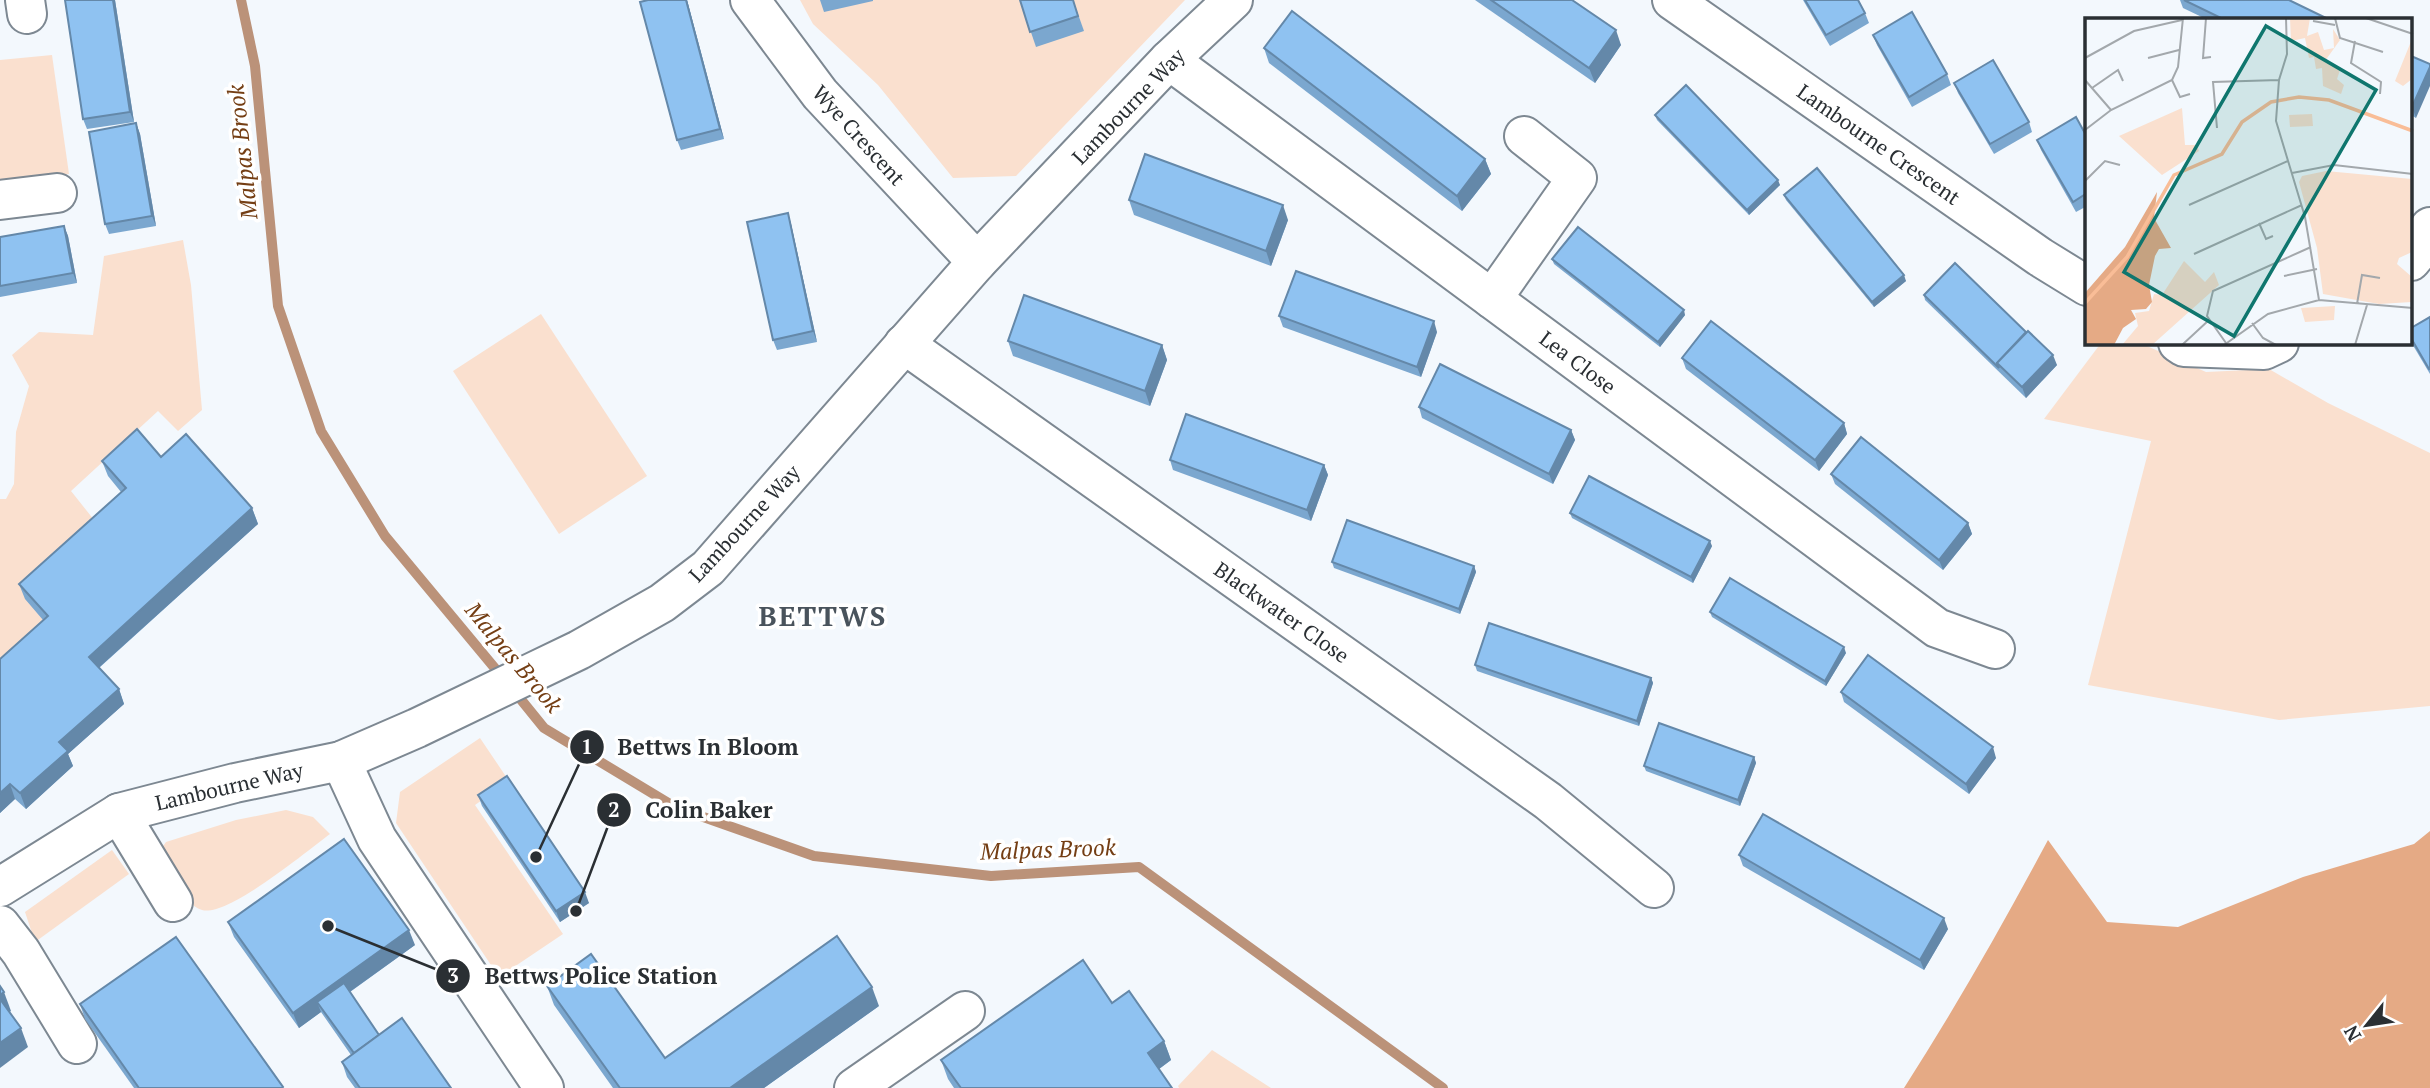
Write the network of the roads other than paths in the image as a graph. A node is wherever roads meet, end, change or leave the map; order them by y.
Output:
1 (750, 0) edge
2 (1233, 0) edge
3 (1672, 0) edge
4 (1169, 60) junction
5 (1524, 135) dead end
6 (57, 193) dead end
7 (0, 200) edge
8 (977, 262) junction
9 (2085, 285) edge
10 (1492, 299) junction
11 (904, 344) junction
12 (2181, 345) edge
13 (2274, 345) edge
14 (1995, 649) dead end
15 (341, 761) junction
16 (119, 813) junction
17 (0, 887) edge
18 (1654, 888) dead end
19 (173, 902) dead end
20 (0, 925) edge
21 (965, 1011) dead end
22 (77, 1044) dead end
23 (544, 1088) edge
24 (854, 1088) edge

1 - 8 street, Wye Crescent
2 - 4 street, Lambourne Way
3 - 9 street, Lambourne Crescent
4 - 8 street, Lambourne Way
4 - 10 street, Lea Close
5 - 10 street
6 - 7 street
8 - 11 street, Lambourne Way
10 - 14 street, Lea Close
11 - 15 street, Lambourne Way
11 - 18 street, Blackwater Close
12 - 13 street
15 - 16 street, Lambourne Way
15 - 23 street
16 - 17 street, Lambourne Way
16 - 19 street
20 - 22 street
21 - 24 street

